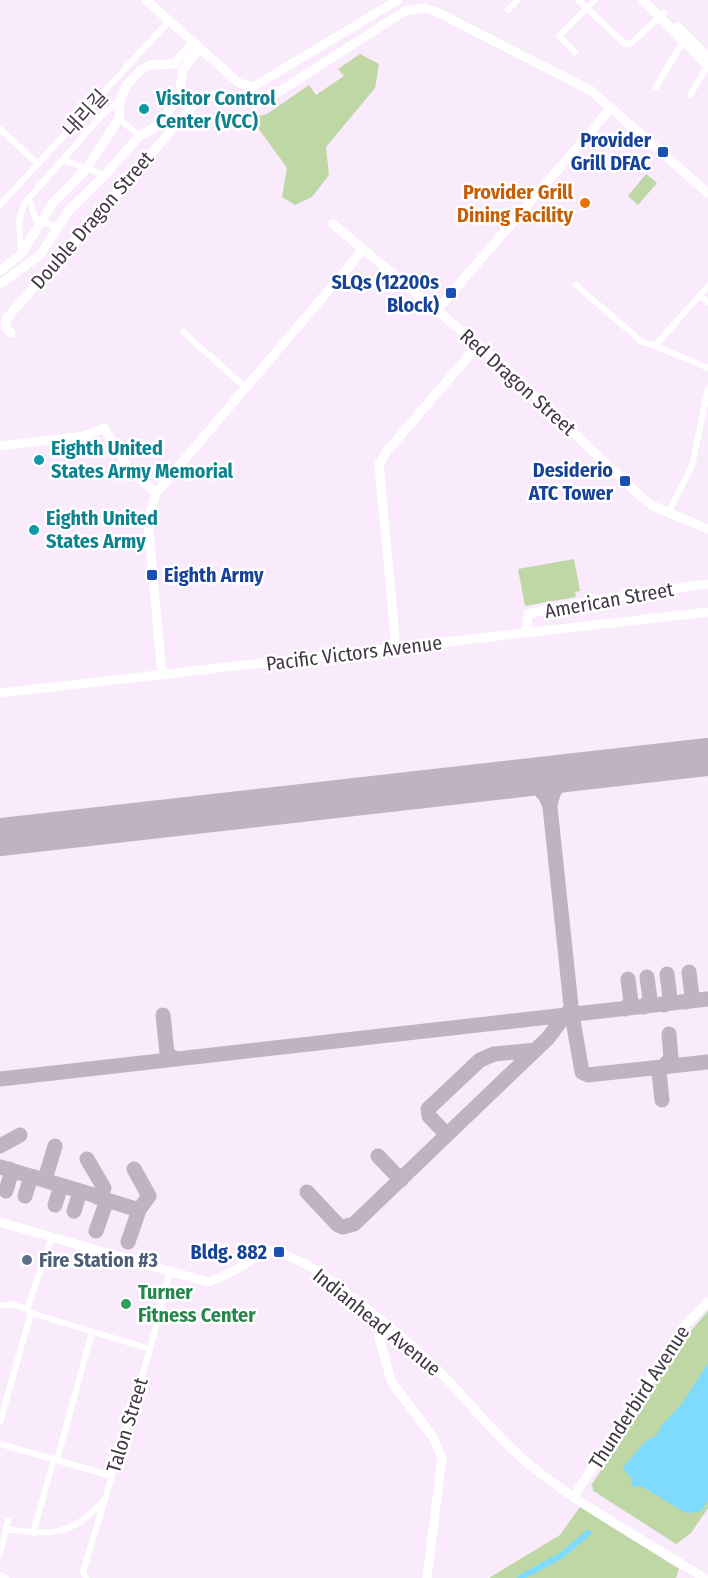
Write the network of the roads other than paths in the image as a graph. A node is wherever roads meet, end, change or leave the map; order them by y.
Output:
1 (146, 0) edge
2 (398, 0) edge
3 (518, 0) edge
4 (578, 0) edge
5 (595, 0) edge
6 (643, 0) edge
7 (650, 0) edge
8 (586, 8) junction
9 (508, 10) dead end
10 (662, 15) junction
11 (169, 21) junction
12 (685, 38) junction
13 (196, 47) junction
14 (575, 52) dead end
15 (708, 57) edge
16 (708, 66) edge
17 (656, 87) dead end
18 (690, 95) dead end
19 (120, 100) junction
20 (611, 108) junction
21 (119, 118) junction
22 (0, 129) edge
23 (139, 136) junction
24 (62, 161) junction
25 (38, 164) junction
26 (87, 168) junction
27 (105, 176) junction
28 (708, 193) edge
29 (29, 199) junction
30 (0, 205) edge
31 (41, 223) junction
32 (333, 224) dead end
33 (57, 227) junction
34 (363, 250) junction
35 (21, 254) junction
36 (0, 271) edge
37 (0, 284) edge
38 (576, 285) dead end
39 (708, 286) edge
40 (700, 295) junction
41 (708, 302) edge
42 (437, 310) junction
43 (183, 332) dead end
44 (11, 333) dead end
45 (478, 345) junction
46 (655, 346) junction
47 (708, 368) edge
48 (244, 387) junction
49 (708, 389) edge
50 (699, 430) junction
51 (708, 432) edge
52 (0, 446) edge
53 (156, 493) junction
54 (668, 513) junction
55 (708, 530) edge
56 (708, 584) edge
57 (708, 612) edge
58 (527, 633) junction
59 (396, 648) junction
60 (162, 675) junction
61 (0, 692) edge
62 (0, 1222) edge
63 (52, 1237) junction
64 (170, 1271) junction
65 (708, 1302) edge
66 (0, 1306) edge
67 (29, 1311) junction
68 (389, 1327) junction
69 (92, 1332) junction
70 (150, 1349) junction
71 (0, 1422) edge
72 (0, 1444) edge
73 (56, 1459) junction
74 (112, 1476) junction
75 (574, 1496) junction
76 (105, 1498) junction
77 (8, 1521) dead end
78 (7, 1529) junction
79 (33, 1533) junction
80 (0, 1554) edge
81 (0, 1575) edge
82 (84, 1575) edge
83 (6, 1578) edge
84 (77, 1578) edge
85 (427, 1578) edge
86 (705, 1578) edge

1 - 11 street
2 - 13 street
3 - 9 street
4 - 8 street
5 - 8 street
6 - 10 street
7 - 10 street
8 - 10 street
8 - 14 street
10 - 12 street
11 - 13 street
11 - 25 street, 내리길
12 - 15 street
12 - 16 street
12 - 17 street
13 - 19 street
13 - 23 street
16 - 18 street
19 - 21 street
19 - 24 street
20 - 28 street, Double Dragon Street
20 - 42 street
20 - 44 street, Double Dragon Street
21 - 23 street
21 - 26 street
22 - 25 street
23 - 27 street
24 - 26 street
24 - 29 street
25 - 30 street, 내리길
26 - 27 street
26 - 31 street
27 - 33 street
29 - 31 street
29 - 35 street
31 - 33 street
31 - 35 street
32 - 34 street, Red Dragon Street
33 - 37 street
34 - 42 street, Red Dragon Street
34 - 48 street
35 - 36 street
38 - 46 street
39 - 40 street
40 - 41 street
40 - 46 street
42 - 45 street, Red Dragon Street
43 - 48 street
45 - 54 street, Red Dragon Street
45 - 59 street
46 - 47 street
48 - 53 street
49 - 50 street
50 - 51 street
50 - 54 street
52 - 53 street
53 - 60 street
54 - 55 street, Red Dragon Street
56 - 58 street, American Street
57 - 58 street, Pacific Victors Avenue
58 - 59 street, Pacific Victors Avenue
59 - 60 street, Pacific Victors Avenue
60 - 61 street, Pacific Victors Avenue
62 - 63 street, Indianhead Avenue
63 - 64 street, Indianhead Avenue
63 - 67 street
64 - 68 street, Indianhead Avenue
64 - 70 street, Talon Street
65 - 75 street, Thunderbird Avenue
66 - 67 street
67 - 69 street
67 - 71 street
68 - 75 street, Indianhead Avenue
68 - 85 street
69 - 70 street
69 - 73 street
70 - 74 street, Talon Street
72 - 73 street
73 - 74 street
73 - 79 street
74 - 76 street, Talon Street
75 - 86 street, Indianhead Avenue
76 - 79 street
76 - 82 street, Talon Street
77 - 78 street
78 - 79 street
78 - 80 street
81 - 83 street
82 - 84 street

